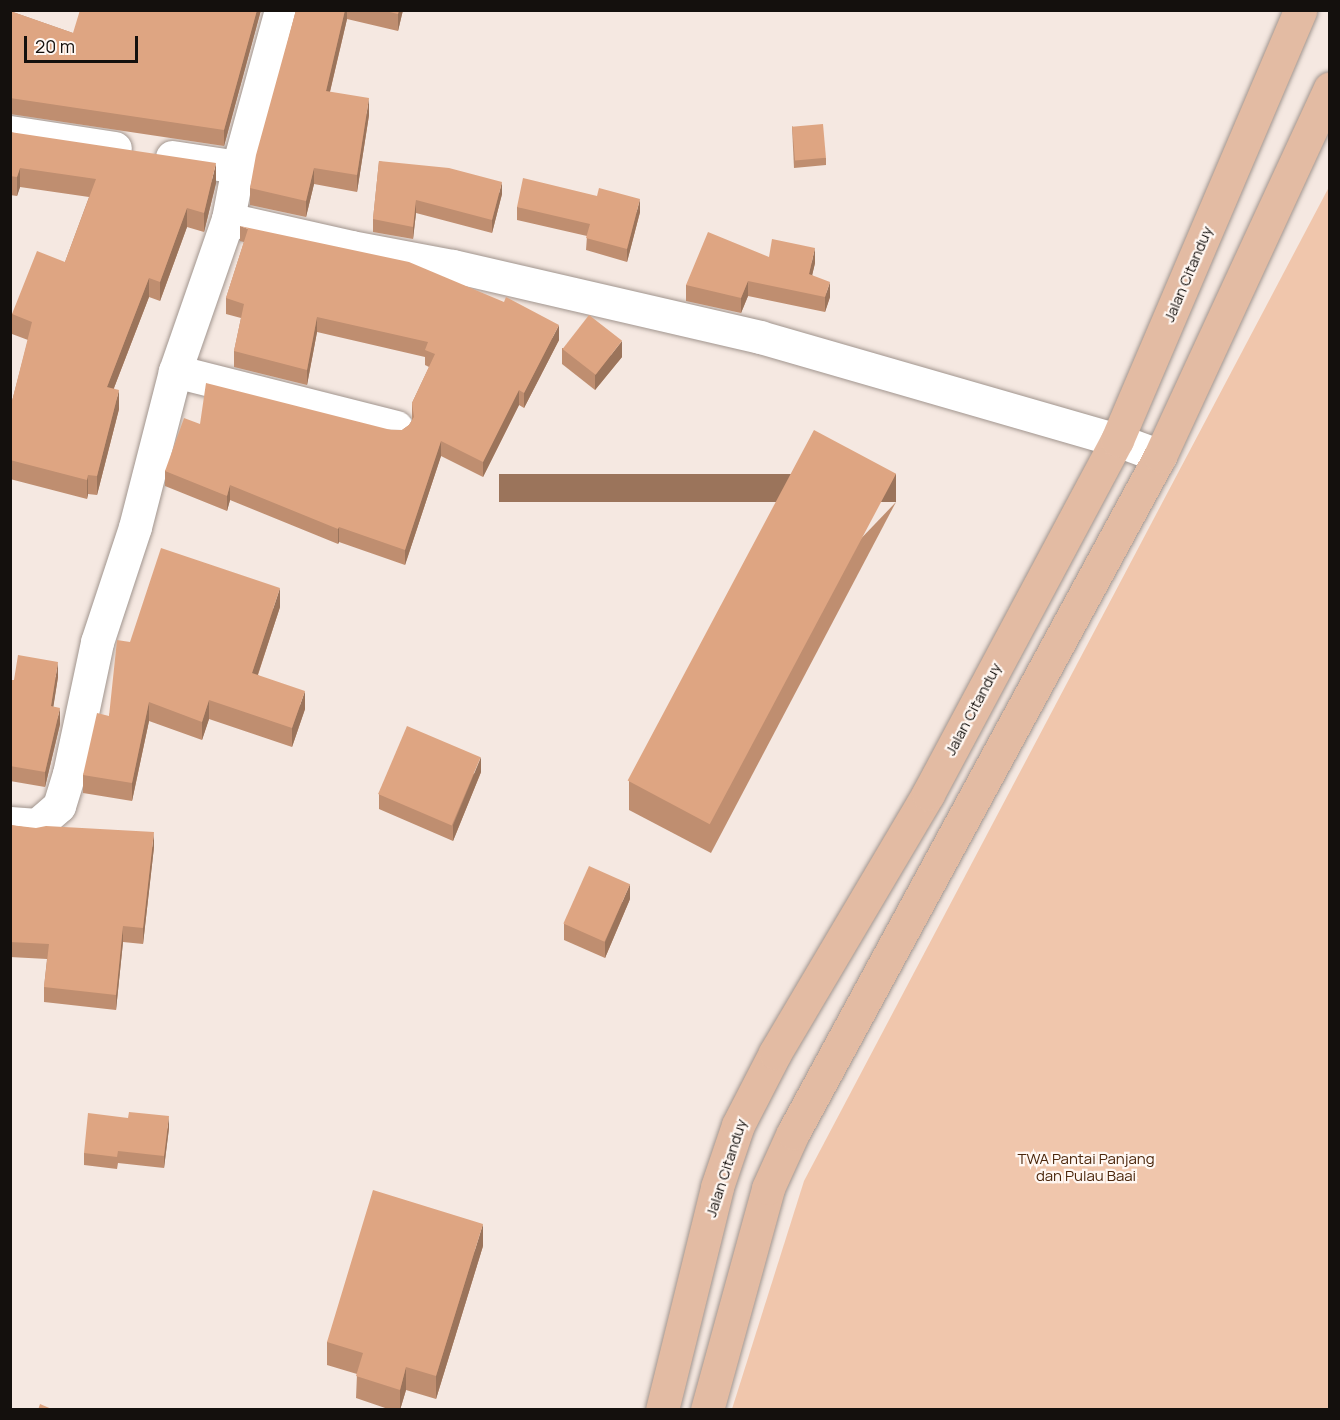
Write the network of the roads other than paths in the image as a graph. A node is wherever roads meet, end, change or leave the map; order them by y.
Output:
1 (281, 10) edge
2 (1300, 10) edge
3 (1329, 88) edge
4 (10, 132) edge
5 (238, 167) junction
6 (228, 219) junction
7 (175, 371) junction
8 (396, 427) edge
9 (1117, 440) junction
10 (1160, 456) junction
11 (10, 823) edge
12 (662, 1410) edge
13 (707, 1410) edge

1 - 5 street
2 - 9 main road, Jalan Citanduy
3 - 10 main road
4 - 5 street
5 - 6 street
6 - 7 street
6 - 9 street
7 - 8 street
7 - 11 street
9 - 10 street
9 - 12 main road, Jalan Citanduy
10 - 13 main road

